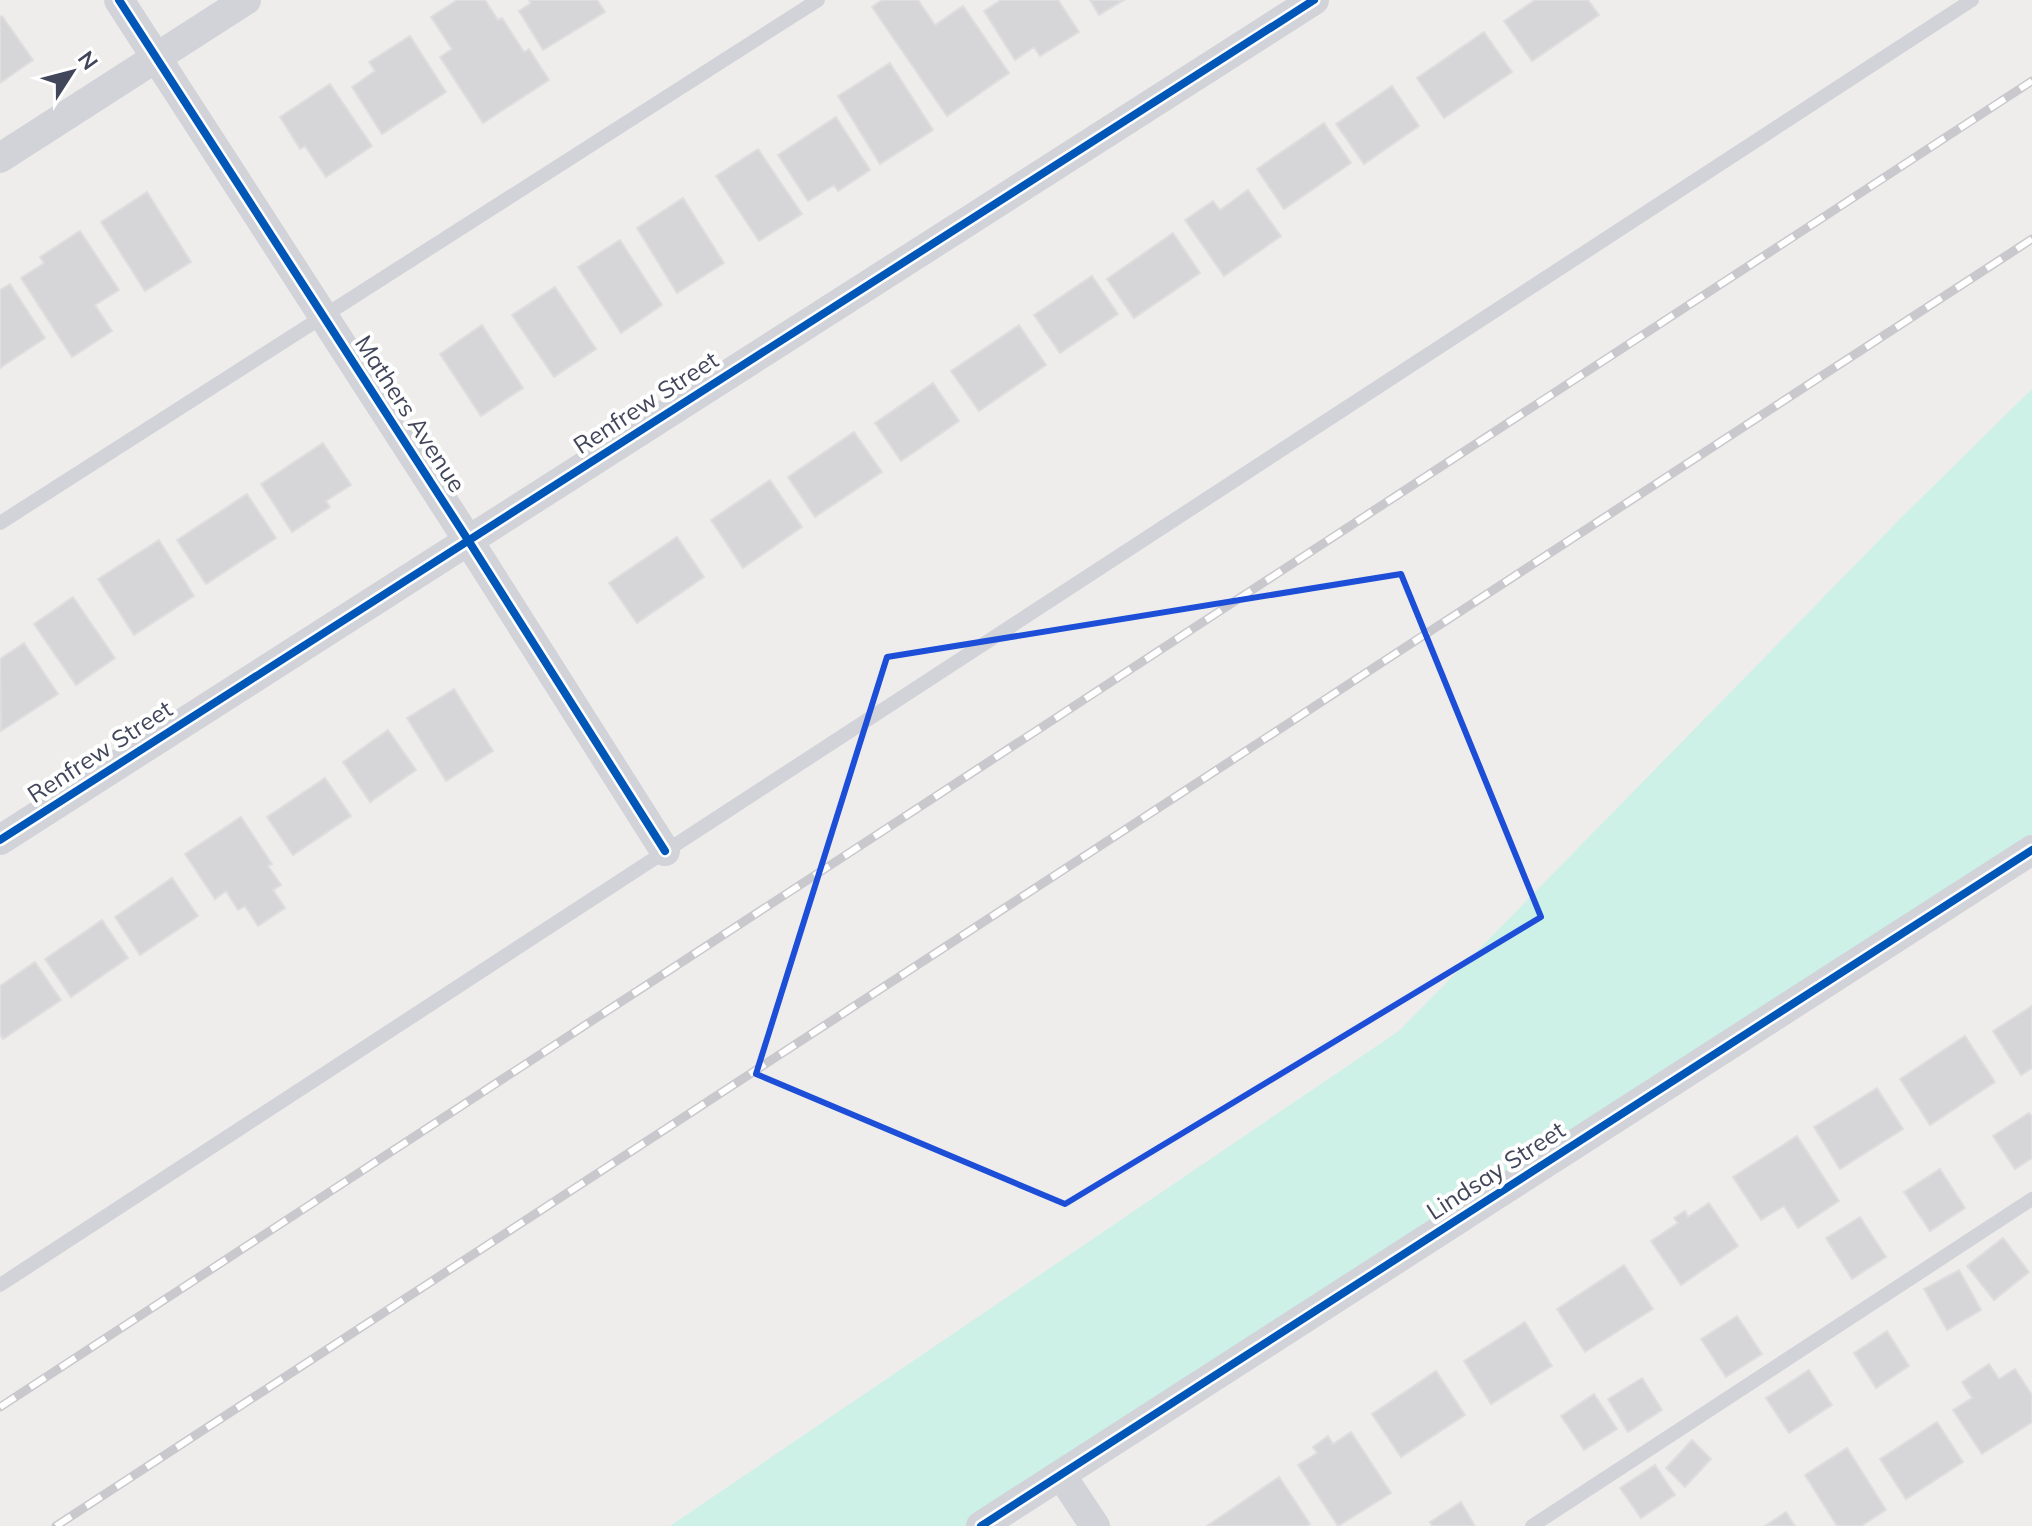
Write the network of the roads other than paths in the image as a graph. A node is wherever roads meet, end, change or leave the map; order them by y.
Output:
1 (119, 0) edge
2 (246, 0) edge
3 (818, 0) edge
4 (1314, 0) edge
5 (1972, 0) edge
6 (155, 57) junction
7 (0, 158) edge
8 (323, 316) junction
9 (0, 523) edge
10 (468, 540) junction
11 (0, 840) edge
12 (2032, 850) edge
13 (665, 851) junction
14 (2032, 1199) edge
15 (0, 1285) edge
16 (1061, 1475) junction
17 (981, 1526) edge
18 (1095, 1526) edge
19 (1532, 1526) edge

1 - 6 street, Mathers Avenue
2 - 6 street
3 - 8 lane
4 - 10 street, Renfrew Street
5 - 13 lane
6 - 7 street
6 - 8 street, Mathers Avenue
8 - 9 lane
8 - 10 street, Mathers Avenue
10 - 11 street, Renfrew Street
10 - 13 street, Mathers Avenue
12 - 16 street, Lindsay Street
13 - 15 lane
14 - 19 lane
16 - 17 street, Lindsay Street
16 - 18 street

